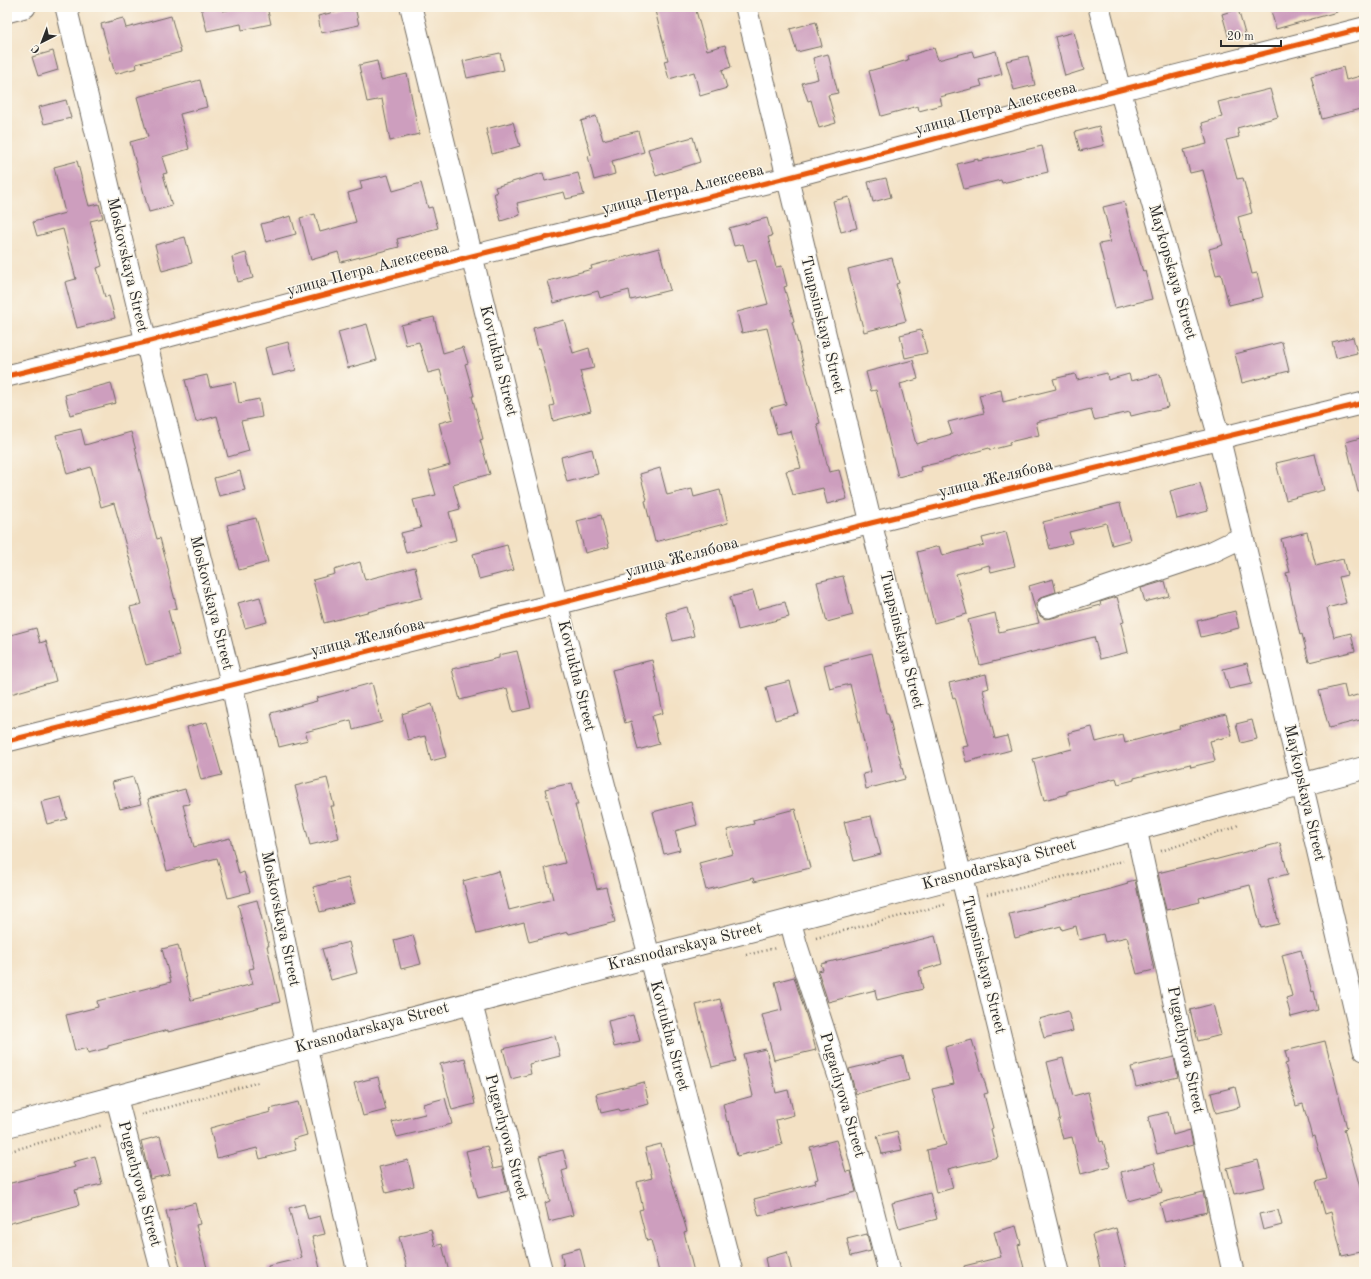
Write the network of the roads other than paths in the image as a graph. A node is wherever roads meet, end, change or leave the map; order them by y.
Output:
1 (25, 7) edge
2 (66, 7) edge
3 (411, 7) edge
4 (746, 7) edge
5 (1099, 7) edge
6 (7, 12) edge
7 (1364, 28) edge
8 (1120, 90) junction
9 (786, 178) junction
10 (472, 256) junction
11 (146, 342) junction
12 (7, 376) edge
13 (1364, 403) edge
14 (1219, 437) junction
15 (871, 523) junction
16 (1243, 537) junction
17 (557, 604) junction
18 (1048, 607) dead end
19 (232, 685) junction
20 (7, 741) edge
21 (1364, 768) edge
22 (1302, 784) junction
23 (1136, 829) junction
24 (961, 876) junction
25 (790, 920) junction
26 (648, 956) junction
27 (472, 1002) junction
28 (306, 1046) junction
29 (1364, 1050) edge
30 (116, 1096) junction
31 (7, 1126) edge
32 (162, 1272) edge
33 (358, 1272) edge
34 (542, 1272) edge
35 (732, 1272) edge
36 (889, 1272) edge
37 (1058, 1272) edge
38 (1233, 1272) edge

1 - 6 street
2 - 11 street, Moskovskaya Street
3 - 10 street, Kovtukha Street
4 - 9 street, Tuapsinskaya Street
5 - 8 street, Maykopskaya Street
7 - 8 street, улица Петра Алексеева
8 - 9 street, улица Петра Алексеева
8 - 14 street, Maykopskaya Street
9 - 10 street, улица Петра Алексеева
9 - 15 street, Tuapsinskaya Street
10 - 11 street, улица Петра Алексеева
10 - 17 street, Kovtukha Street
11 - 12 street, улица Петра Алексеева
11 - 19 street, Moskovskaya Street
13 - 14 street, улица Желябова
14 - 15 street, улица Желябова
14 - 16 street, Maykopskaya Street
15 - 17 street, улица Желябова
15 - 24 street, Tuapsinskaya Street
16 - 18 street
16 - 22 street, Maykopskaya Street
17 - 19 street, улица Желябова
17 - 26 street, Kovtukha Street
19 - 20 street, улица Желябова
19 - 28 street, Moskovskaya Street
21 - 22 main road, Krasnodarskaya Street
22 - 23 main road, Krasnodarskaya Street
22 - 29 street, Maykopskaya Street
23 - 24 main road, Krasnodarskaya Street
23 - 38 street, Pugachyova Street
24 - 25 main road, Krasnodarskaya Street
24 - 37 street, Tuapsinskaya Street
25 - 26 main road, Krasnodarskaya Street
25 - 36 street, Pugachyova Street
26 - 27 main road, Krasnodarskaya Street
26 - 35 street, Kovtukha Street
27 - 28 main road, Krasnodarskaya Street
27 - 34 street, Pugachyova Street
28 - 30 main road, Krasnodarskaya Street
28 - 33 street, Moskovskaya Street
30 - 31 main road, Krasnodarskaya Street
30 - 32 street, Pugachyova Street

